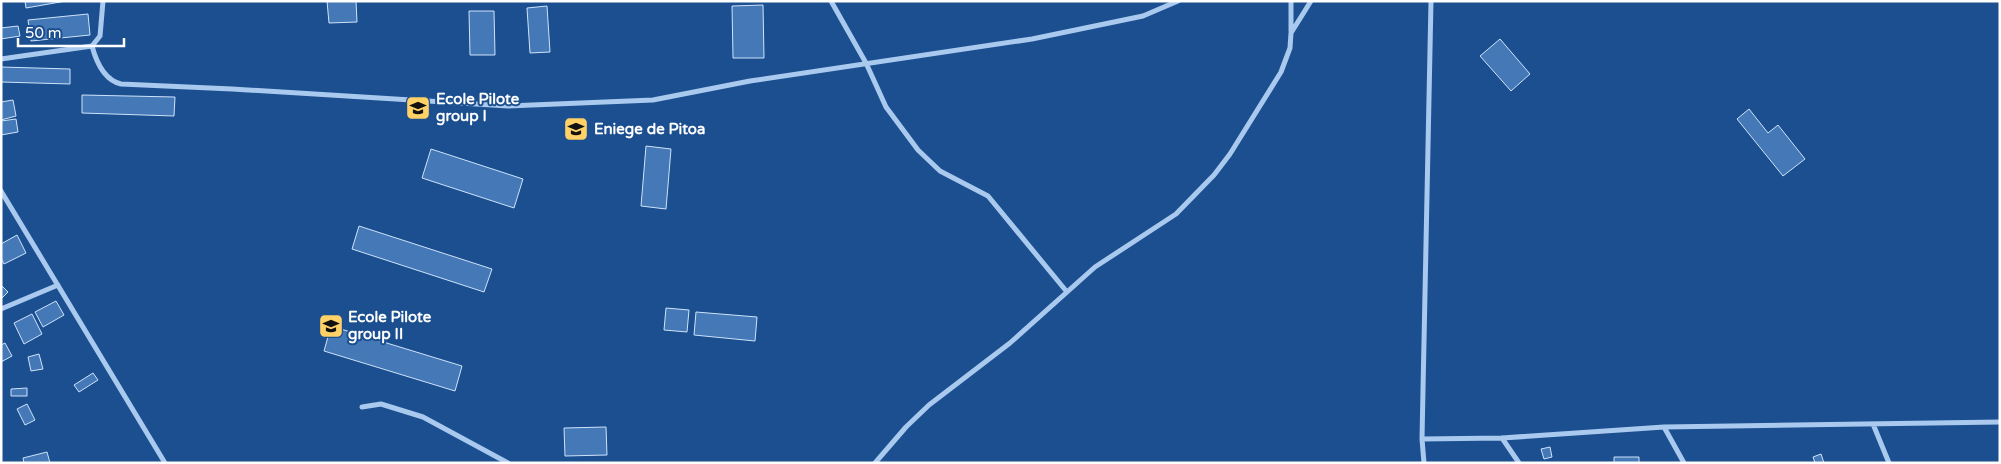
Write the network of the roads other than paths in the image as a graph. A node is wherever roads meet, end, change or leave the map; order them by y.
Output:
1 (104, 1) edge
2 (831, 1) edge
3 (1178, 1) edge
4 (1291, 1) edge
5 (1312, 1) edge
6 (1431, 1) edge
7 (1291, 32) junction
8 (92, 46) junction
9 (1, 59) edge
10 (866, 63) junction
11 (1, 191) edge
12 (58, 285) junction
13 (1067, 292) junction
14 (1, 309) edge
15 (362, 407) dead end
16 (2000, 422) edge
17 (1873, 424) junction
18 (1664, 427) junction
19 (1502, 438) junction
20 (1422, 439) junction
21 (165, 463) edge
22 (508, 463) edge
23 (875, 463) edge
24 (1424, 463) edge
25 (1519, 463) edge
26 (1684, 463) edge
27 (1889, 463) edge

1 - 8 street
2 - 10 street
3 - 10 street
4 - 7 street
5 - 7 street
6 - 20 street
7 - 13 street
8 - 9 street
8 - 10 street
10 - 13 street
11 - 12 street
12 - 14 street
12 - 21 street
13 - 23 street
15 - 22 street
16 - 17 street
17 - 18 street
17 - 27 street
18 - 19 street
18 - 26 street
19 - 20 street
19 - 25 street
20 - 24 street

